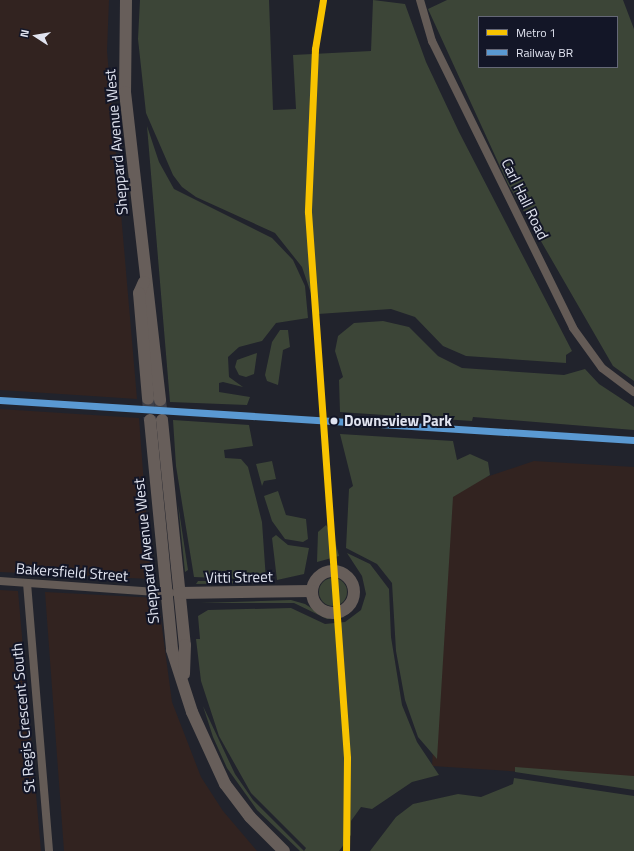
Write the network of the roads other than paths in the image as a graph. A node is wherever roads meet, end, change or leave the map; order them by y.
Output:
1 (126, 0) edge
2 (420, 0) edge
3 (634, 392) edge
4 (154, 399) tunnel mouth
5 (0, 581) edge
6 (27, 583) junction
7 (312, 591) dead end
8 (166, 593) junction
9 (179, 593) junction
10 (184, 677) junction
11 (49, 851) edge
12 (284, 851) edge

1 - 4 main road, Sheppard Avenue West
2 - 3 street, Carl Hall Road
5 - 6 street, Bakersfield Street
6 - 8 street, Bakersfield Street
6 - 11 street, St Regis Crescent South
7 - 9 main road, Vitti Street
8 - 9 street, Vitti Street
8 - 9 main road, Sheppard Avenue West
8 - 10 main road, Sheppard Avenue West
9 - 10 main road, Sheppard Avenue West
10 - 12 main road, Sheppard Avenue West

